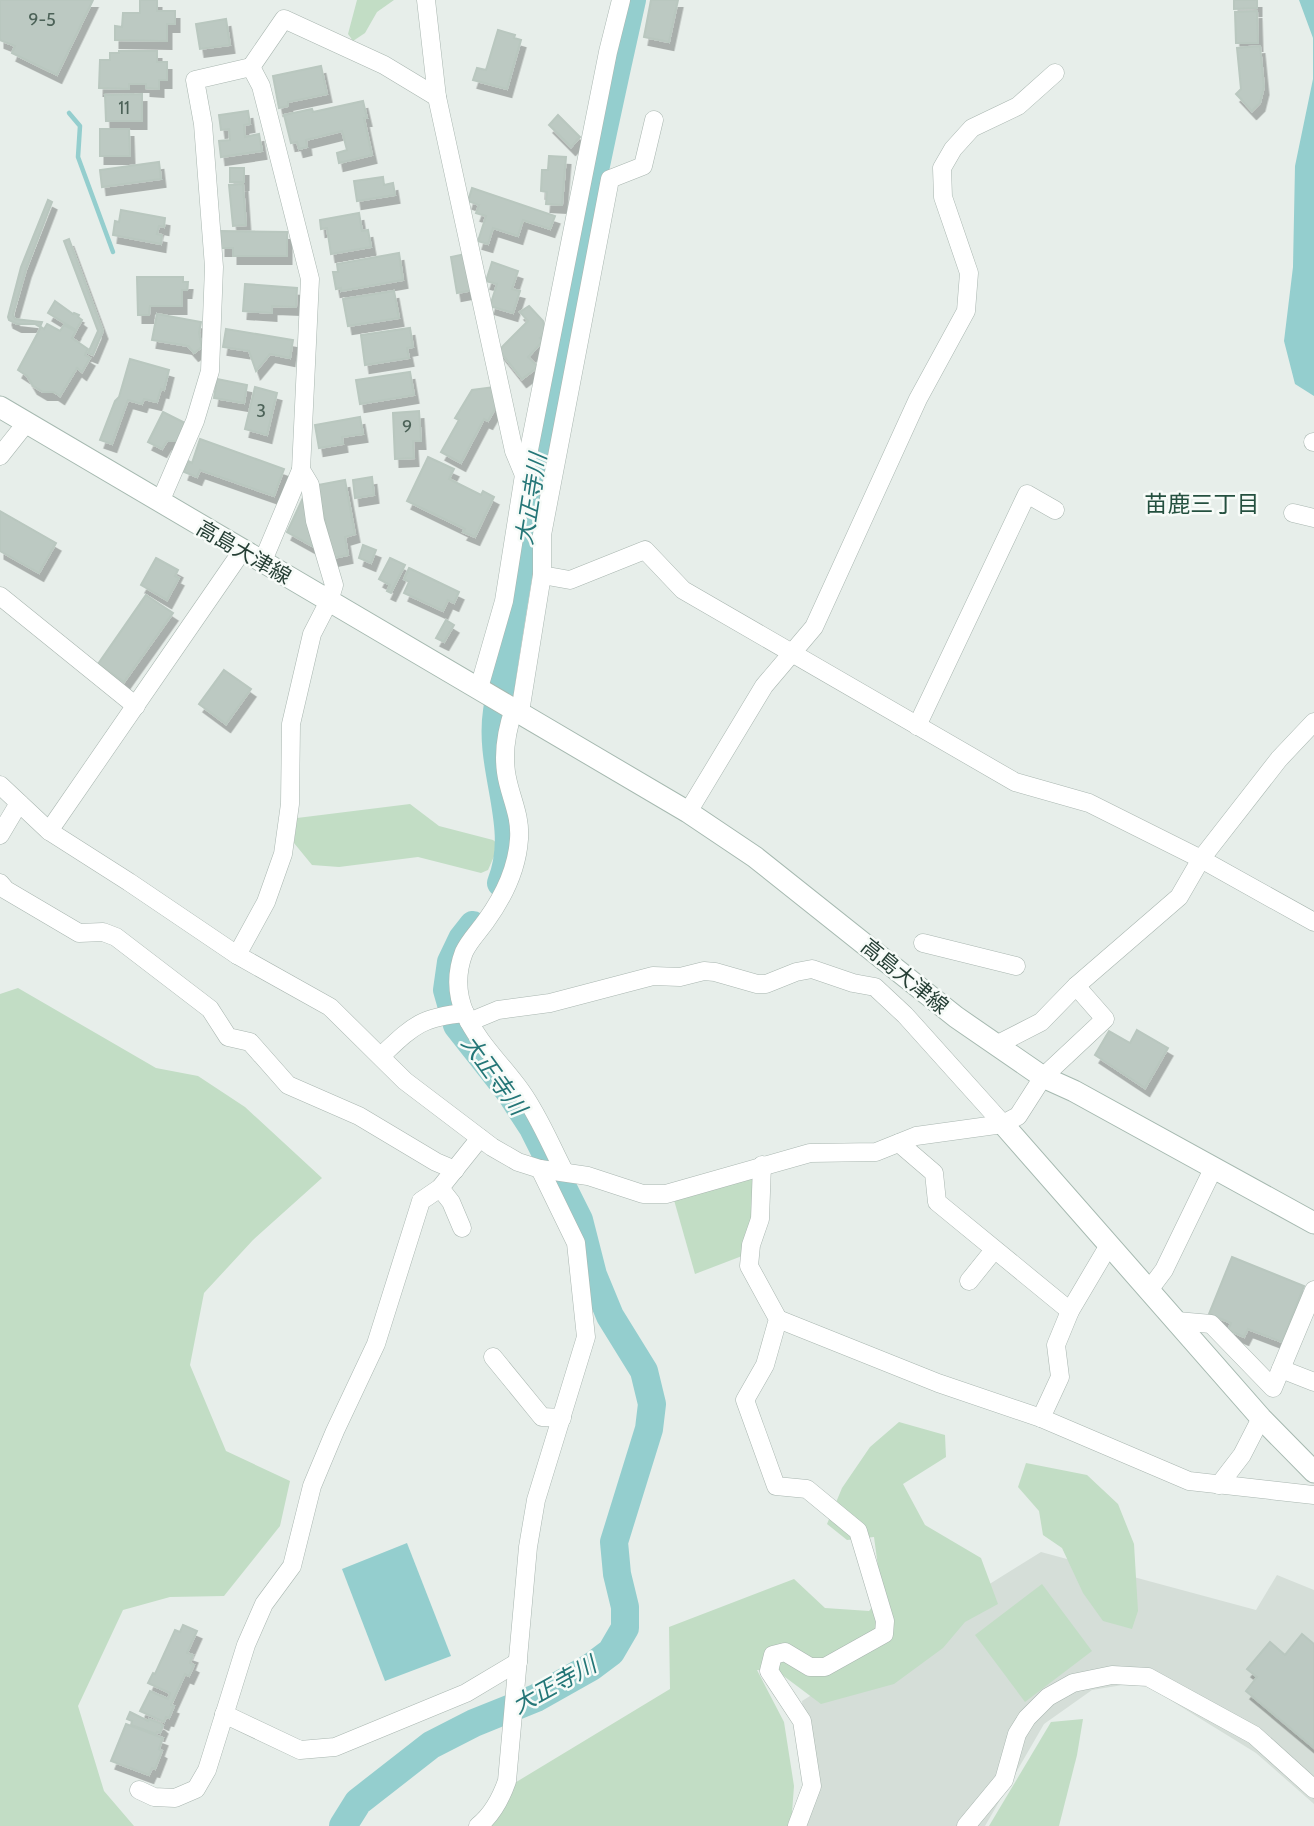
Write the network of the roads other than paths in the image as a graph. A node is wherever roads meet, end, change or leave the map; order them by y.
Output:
1 (426, 0) edge
2 (621, 0) edge
3 (251, 67) junction
4 (1055, 73) dead end
5 (438, 97) junction
6 (654, 120) dead end
7 (0, 407) edge
8 (27, 422) junction
9 (0, 456) edge
10 (301, 470) junction
11 (524, 475) junction
12 (160, 502) junction
13 (1055, 510) dead end
14 (1293, 513) dead end
15 (1314, 518) edge
16 (242, 551) junction
17 (262, 563) junction
18 (542, 575) junction
19 (0, 596) edge
20 (329, 601) junction
21 (792, 654) junction
22 (485, 691) junction
23 (136, 706) junction
24 (515, 709) junction
25 (1314, 722) edge
26 (917, 726) junction
27 (0, 785) edge
28 (19, 803) junction
29 (688, 812) junction
30 (49, 831) junction
31 (0, 835) edge
32 (1201, 859) junction
33 (0, 883) edge
34 (1314, 922) edge
35 (923, 943) dead end
36 (237, 955) junction
37 (1016, 967) dead end
38 (1076, 986) junction
39 (459, 1016) junction
40 (998, 1044) junction
41 (380, 1056) junction
42 (1043, 1077) junction
43 (1003, 1124) junction
44 (480, 1138) junction
45 (899, 1143) junction
46 (762, 1166) junction
47 (1213, 1169) junction
48 (456, 1170) junction
49 (552, 1170) junction
50 (440, 1188) junction
51 (1314, 1223) edge
52 (462, 1228) dead end
53 (1109, 1245) junction
54 (994, 1250) junction
55 (969, 1281) dead end
56 (1149, 1290) junction
57 (1314, 1290) edge
58 (1070, 1311) junction
59 (778, 1319) junction
60 (1177, 1321) junction
61 (493, 1356) dead end
62 (1281, 1369) junction
63 (1314, 1382) edge
64 (562, 1418) junction
65 (1041, 1418) junction
66 (1261, 1418) junction
67 (1314, 1472) edge
68 (1219, 1485) junction
69 (1314, 1495) edge
70 (518, 1662) junction
71 (224, 1714) junction
72 (1314, 1789) edge
73 (139, 1790) dead end
74 (478, 1826) edge
75 (797, 1826) edge
76 (966, 1826) edge

1 - 5 street
2 - 11 street
3 - 5 street
3 - 10 street
3 - 12 street
4 - 21 street
5 - 11 street
6 - 18 street
7 - 8 main road, 高島大津線
8 - 9 street
8 - 12 main road, 高島大津線
10 - 17 street
10 - 20 street
11 - 22 street
12 - 16 main road, 高島大津線
13 - 26 street
14 - 15 street
16 - 17 main road, 高島大津線
16 - 23 street
17 - 20 main road, 高島大津線
18 - 21 street
18 - 24 street
19 - 23 street
20 - 22 main road, 高島大津線
20 - 36 street
21 - 26 street
21 - 29 street
22 - 24 main road, 高島大津線
23 - 30 street
24 - 29 main road, 高島大津線
24 - 39 street
25 - 32 street
26 - 32 street
27 - 28 street
28 - 30 street
28 - 31 street
29 - 40 main road, 高島大津線
30 - 36 street
32 - 34 street
32 - 38 street
33 - 48 street
35 - 37 street
36 - 41 street
38 - 40 street
38 - 42 street
39 - 41 street
39 - 43 street
39 - 49 street
40 - 42 main road, 高島大津線
41 - 44 street
42 - 43 street
42 - 47 main road, 高島大津線
43 - 45 street
43 - 53 main road
44 - 48 street
44 - 49 street
45 - 46 street
45 - 54 street
46 - 49 street
46 - 59 street
47 - 51 main road, 高島大津線
47 - 56 street
48 - 50 street
49 - 64 street
50 - 52 street
50 - 71 street
53 - 56 main road
53 - 58 street
54 - 55 street
54 - 58 street
56 - 60 main road
57 - 62 street
58 - 65 street
59 - 65 street
59 - 75 street
60 - 62 street
60 - 66 main road
61 - 64 street
62 - 63 street
64 - 70 street
65 - 68 street
66 - 67 main road
66 - 68 street
68 - 69 street
70 - 71 street
70 - 74 street
71 - 73 street
72 - 76 street

